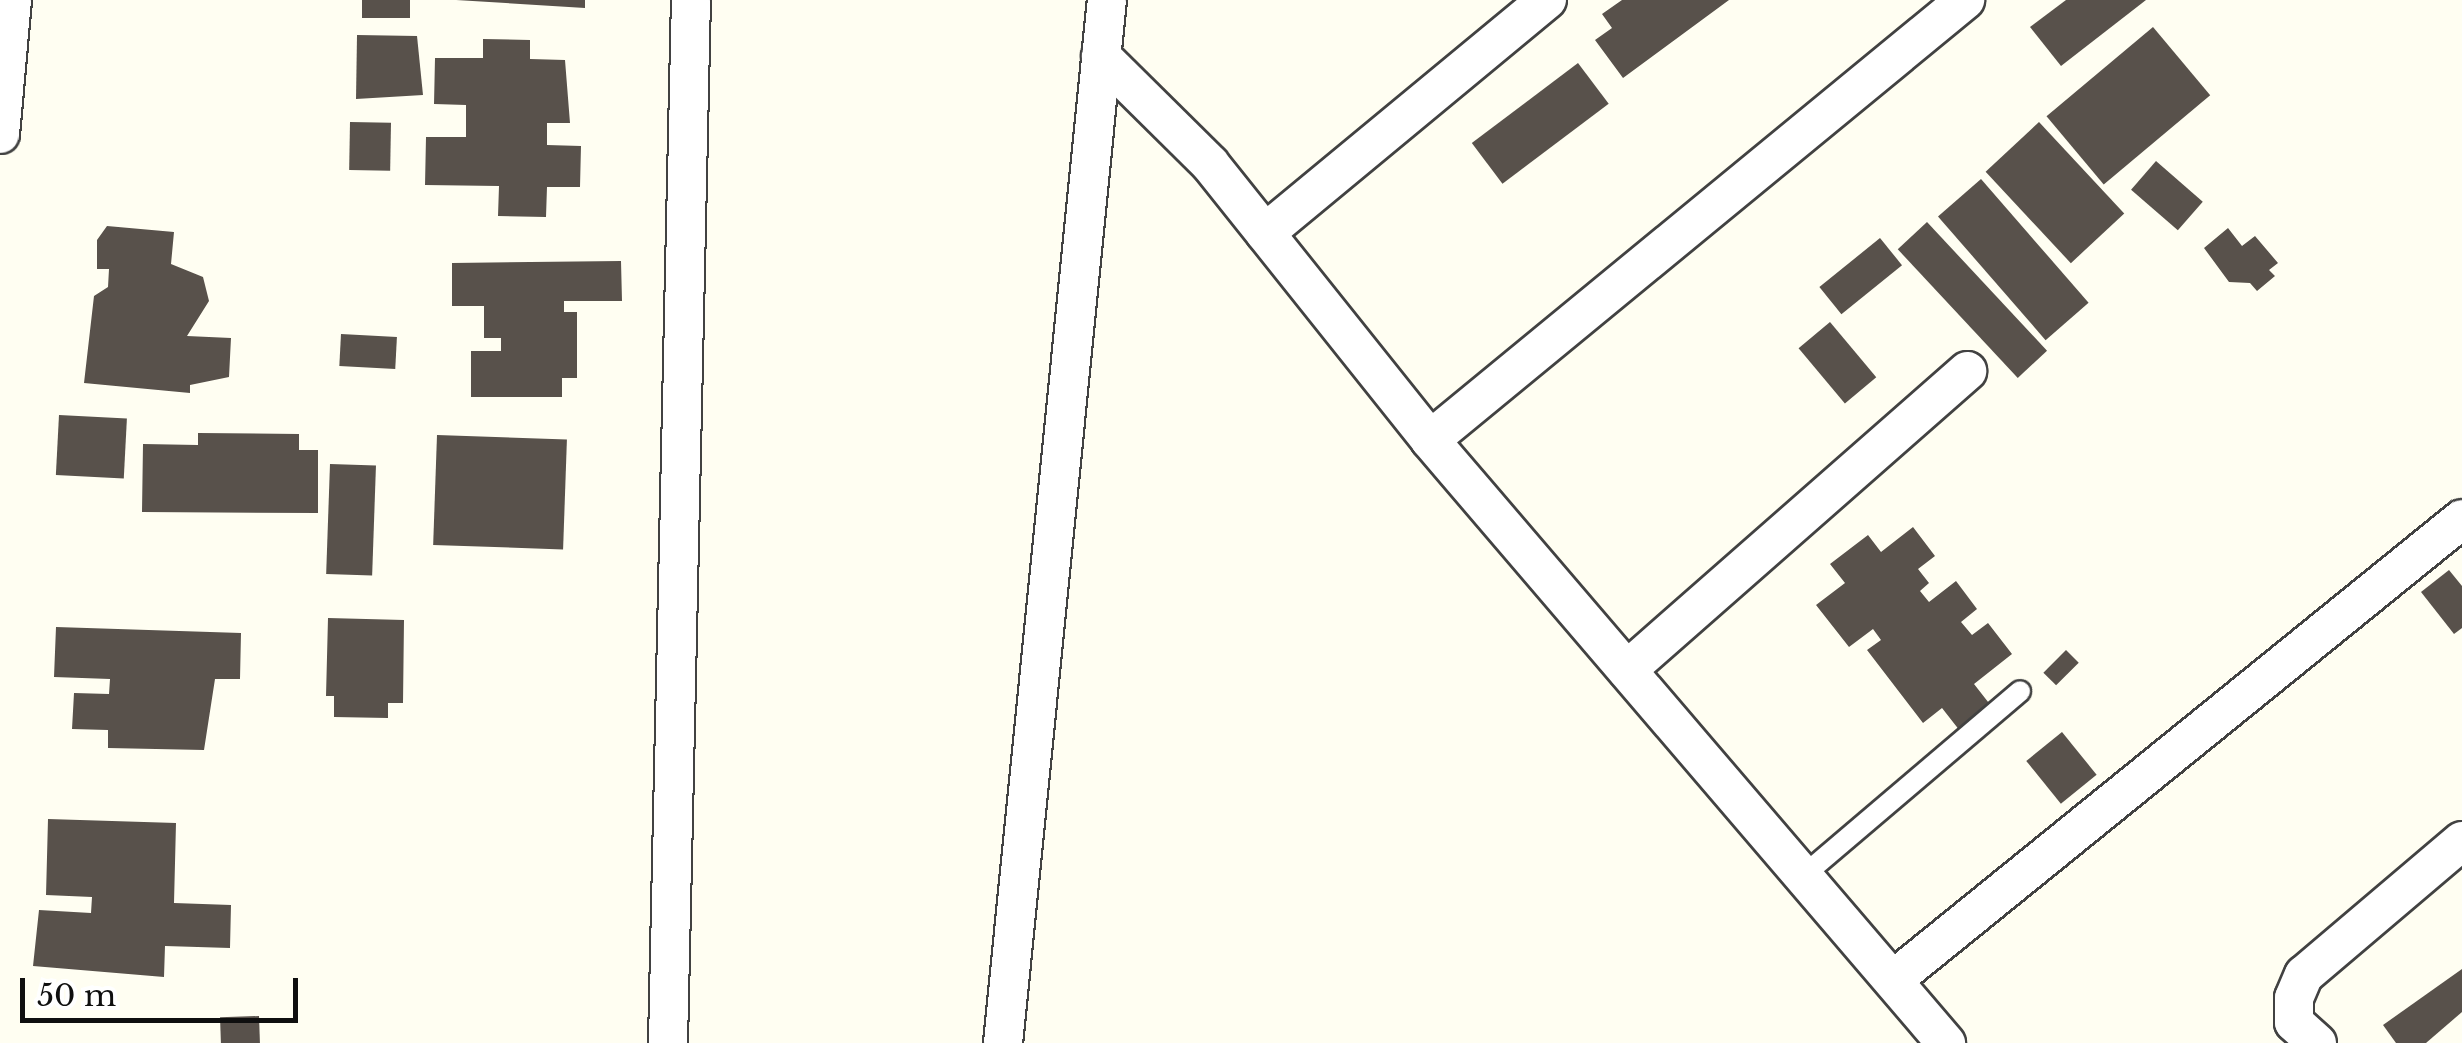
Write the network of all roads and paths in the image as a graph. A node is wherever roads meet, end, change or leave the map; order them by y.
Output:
1 (12, 0) edge
2 (691, 0) edge
3 (1106, 0) edge
4 (1547, 0) edge
5 (1965, 0) edge
6 (1101, 56) junction
7 (0, 134) edge
8 (1265, 233) junction
9 (1967, 371) dead end
10 (1430, 440) junction
11 (2455, 540) edge
12 (1627, 670) junction
13 (2020, 691) dead end
14 (2462, 840) edge
15 (1803, 876) junction
16 (1893, 980) junction
17 (668, 1043) edge
18 (1003, 1043) edge
19 (1946, 1043) edge
20 (2317, 1043) edge

1 - 7 street
2 - 17 street
3 - 6 street
4 - 8 street
5 - 10 street
6 - 8 street
6 - 18 street
8 - 10 street
9 - 12 street
10 - 12 street
11 - 16 street
12 - 15 street
13 - 15 lane
14 - 20 street
15 - 16 street
16 - 19 street

